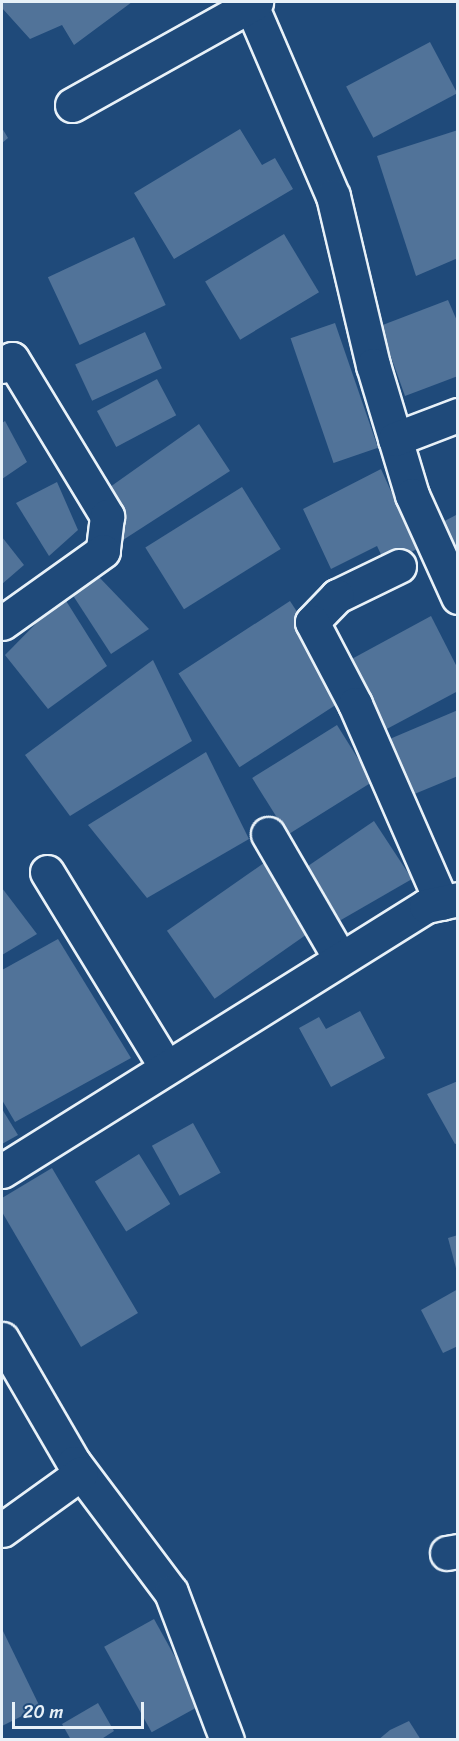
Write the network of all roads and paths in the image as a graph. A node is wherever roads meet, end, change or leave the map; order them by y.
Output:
1 (253, 3) edge
2 (72, 105) dead end
3 (2, 366) edge
4 (458, 414) edge
5 (395, 439) junction
6 (399, 566) dead end
7 (458, 597) edge
8 (2, 623) edge
9 (268, 834) dead end
10 (47, 872) dead end
11 (450, 901) edge
12 (340, 958) junction
13 (166, 1067) junction
14 (2, 1170) edge
15 (2, 1339) edge
16 (81, 1473) junction
17 (2, 1530) edge
18 (227, 1740) edge

1 - 2 street
1 - 5 street
3 - 8 street
4 - 5 street
5 - 7 street
6 - 11 street
9 - 12 street
10 - 13 street
11 - 12 street
12 - 13 street
13 - 14 street
15 - 16 street
16 - 17 street
16 - 18 street

